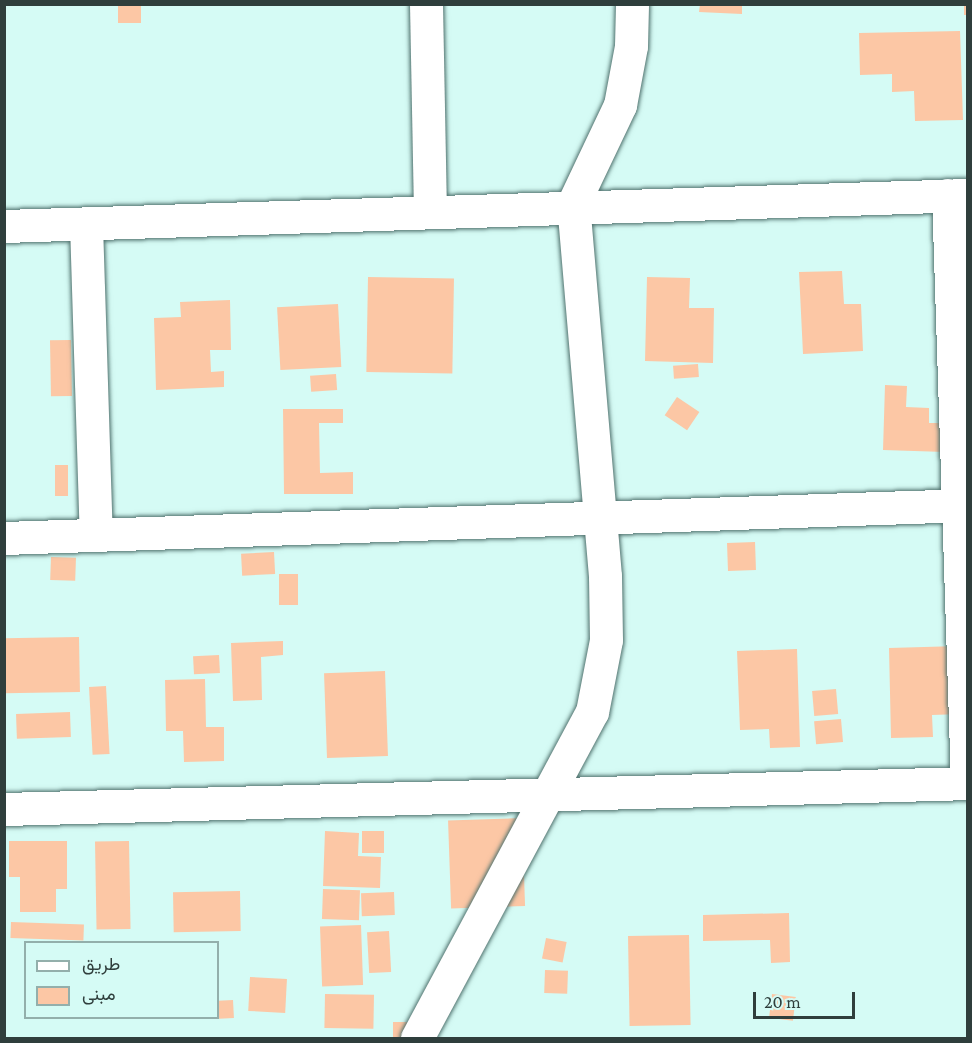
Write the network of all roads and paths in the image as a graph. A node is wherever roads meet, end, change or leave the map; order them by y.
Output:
1 (426, 4) edge
2 (632, 4) edge
3 (958, 195) edge
4 (573, 204) junction
5 (430, 210) junction
6 (86, 224) junction
7 (4, 226) edge
8 (963, 505) edge
9 (599, 518) junction
10 (96, 535) junction
11 (4, 538) edge
12 (967, 783) edge
13 (547, 796) junction
14 (4, 809) edge
15 (417, 1038) edge

1 - 5 street
2 - 4 street
3 - 4 street
3 - 8 street
4 - 5 street
4 - 9 street
5 - 6 street
6 - 7 street
6 - 10 street
8 - 9 street
8 - 12 street
9 - 10 street
9 - 13 street
10 - 11 street
12 - 13 street
13 - 14 street
13 - 15 street

